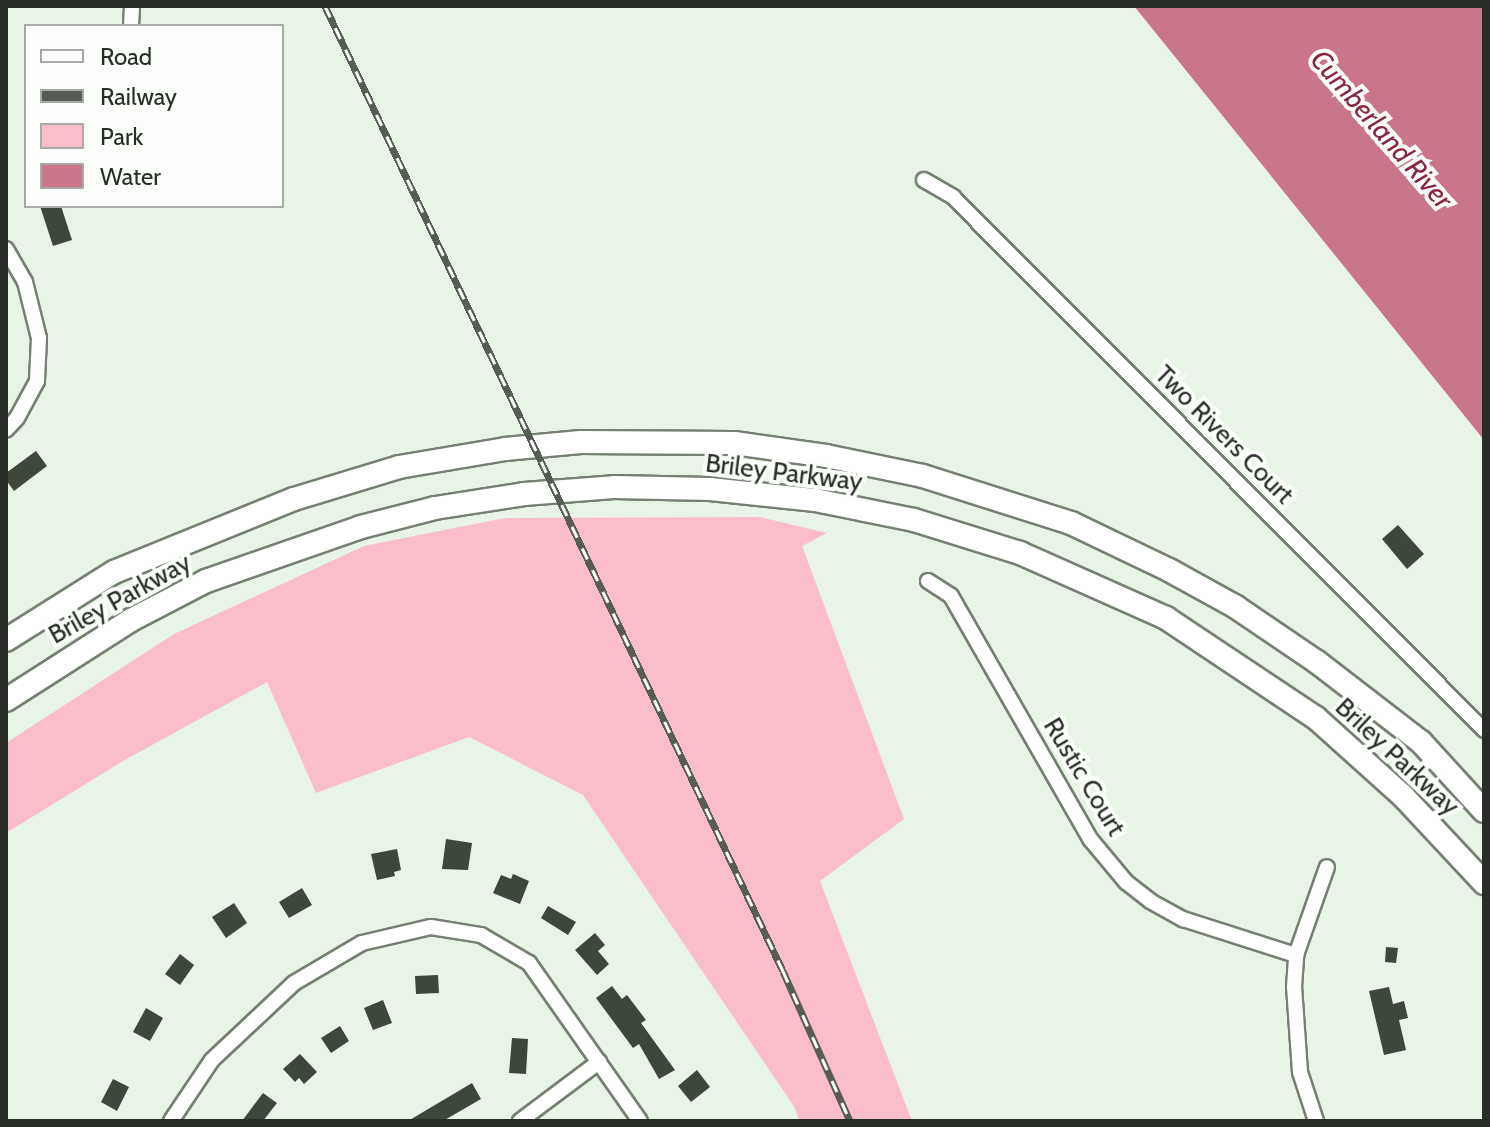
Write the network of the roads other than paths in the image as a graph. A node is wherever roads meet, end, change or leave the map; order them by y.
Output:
1 (924, 180) dead end
2 (6, 249) edge
3 (6, 430) edge
4 (928, 581) dead end
5 (6, 640) edge
6 (6, 700) edge
7 (1484, 730) edge
8 (1484, 811) edge
9 (1327, 867) dead end
10 (1484, 883) edge
11 (1296, 955) junction
12 (599, 1062) junction
13 (171, 1121) edge
14 (520, 1121) edge
15 (640, 1121) edge
16 (1316, 1121) edge

1 - 7 street, Two Rivers Court
2 - 3 street
4 - 11 street, Rustic Court
5 - 8 highway, Briley Parkway
6 - 10 highway, Briley Parkway
9 - 11 street
11 - 16 street
12 - 13 street
12 - 14 street
12 - 15 street

